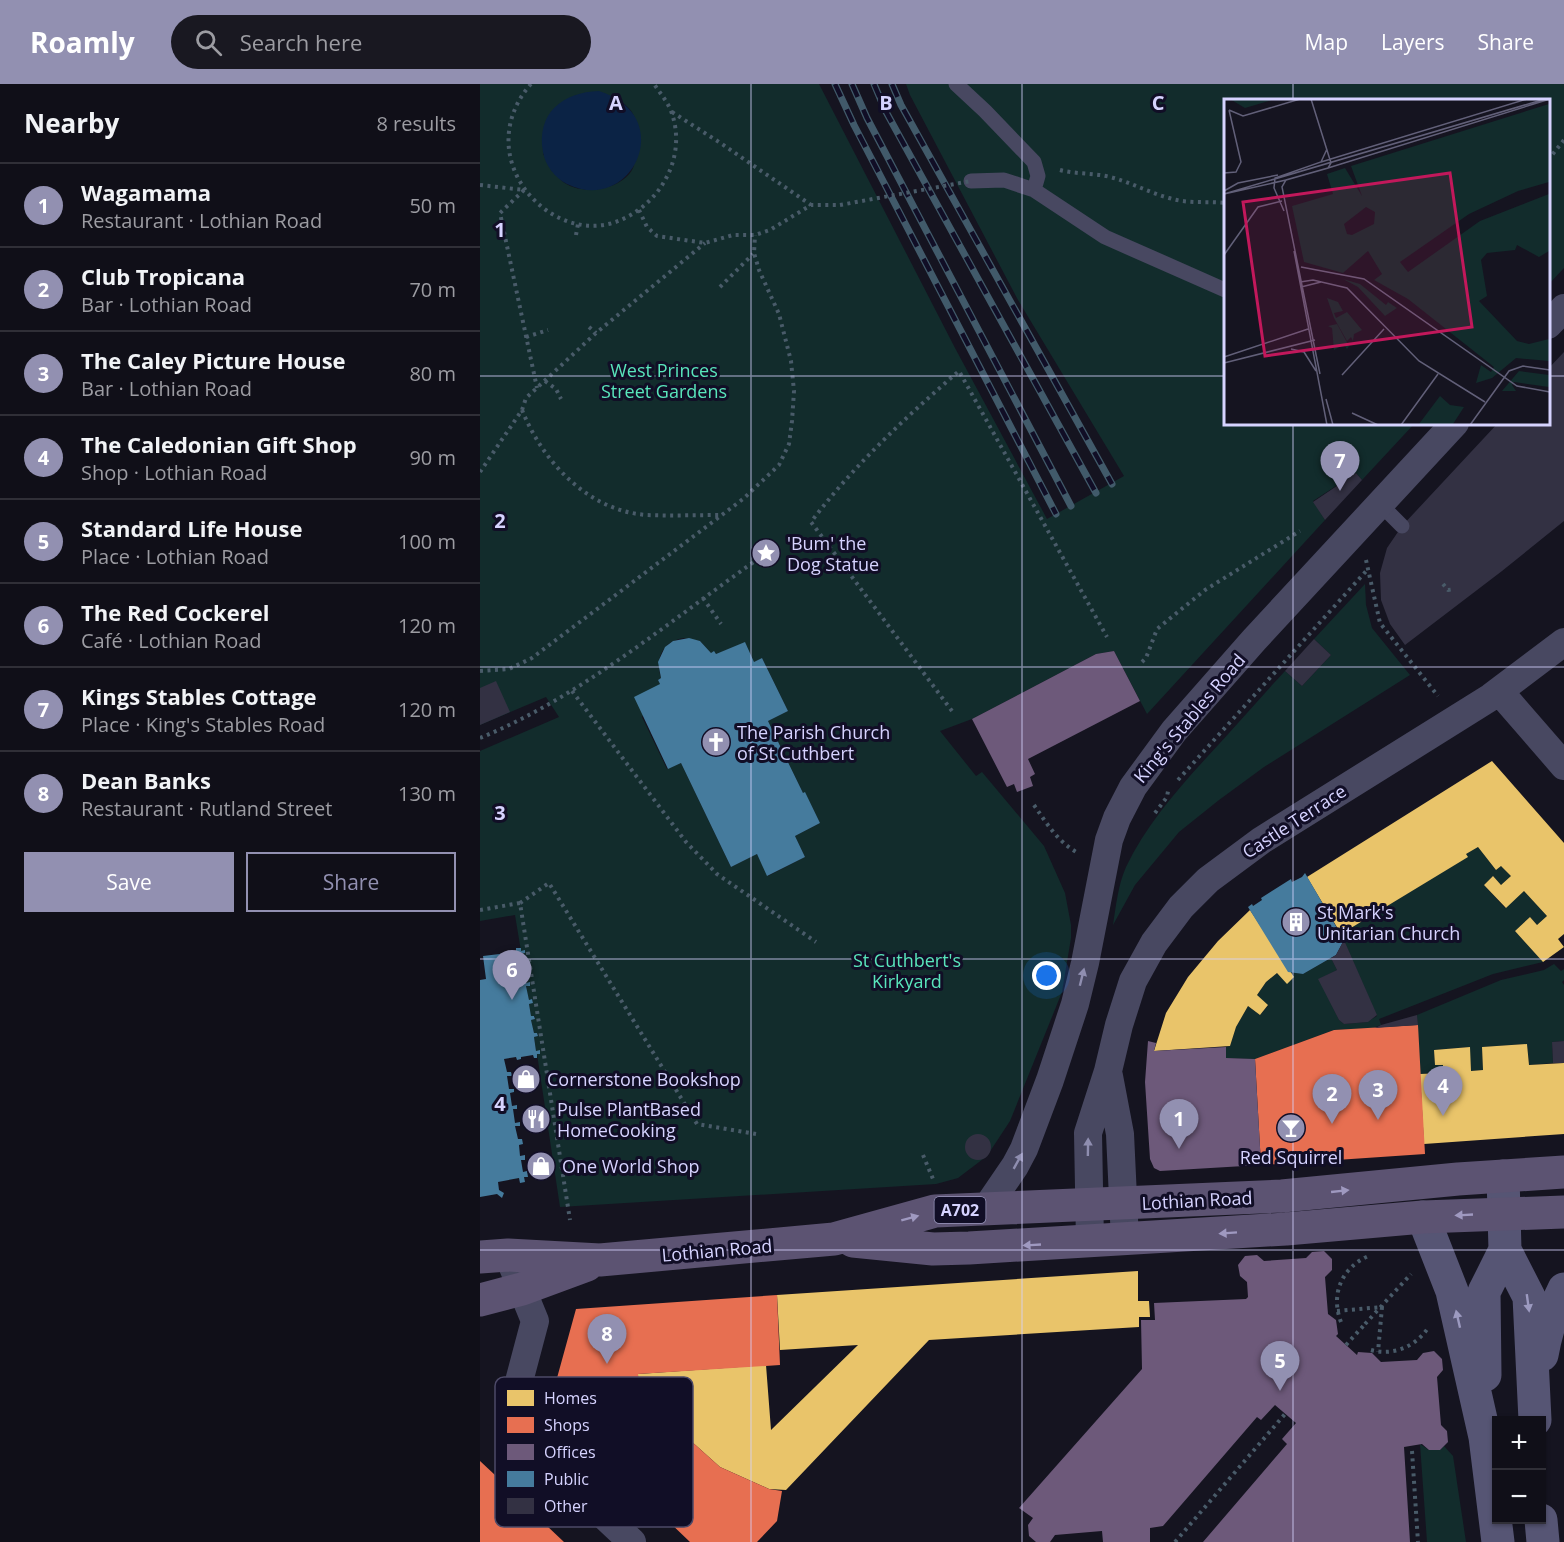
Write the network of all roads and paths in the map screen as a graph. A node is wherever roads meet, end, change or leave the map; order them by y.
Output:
1 (531, 84) edge
2 (654, 84) edge
3 (956, 84) edge
4 (671, 112) junction
5 (1564, 140) edge
6 (1549, 159) edge
7 (1034, 162) junction
8 (971, 181) joint
9 (480, 185) edge
10 (524, 190) junction
11 (1034, 190) junction
12 (1224, 203) edge
13 (811, 205) junction
14 (639, 210) junction
15 (578, 224) junction
16 (576, 235) dead end
17 (755, 235) junction
18 (705, 243) junction
19 (754, 253) junction
20 (720, 287) dead end
21 (1224, 290) edge
22 (1564, 308) edge
23 (1549, 324) edge
24 (590, 327) dead end
25 (548, 330) dead end
26 (596, 333) junction
27 (526, 337) junction
28 (545, 381) junction
29 (537, 388) junction
30 (561, 399) dead end
31 (522, 410) junction
32 (1454, 424) edge
33 (480, 472) edge
34 (1379, 503) junction
35 (723, 515) junction
36 (1402, 526) dead end
37 (1356, 528) junction
38 (1300, 531) dead end
39 (771, 550) dead end
40 (1368, 569) junction
41 (1443, 584) dead end
42 (1455, 589) dead end
43 (703, 598) junction
44 (721, 624) dead end
45 (1107, 637) dead end
46 (1564, 642) edge
47 (1142, 662) dead end
48 (480, 670) edge
49 (572, 691) junction
50 (1499, 691) junction
51 (952, 711) dead end
52 (1457, 718) junction
53 (480, 738) edge
54 (1564, 766) edge
55 (1176, 782) dead end
56 (1034, 805) dead end
57 (1103, 864) junction
58 (520, 903) junction
59 (480, 910) edge
60 (816, 942) dead end
61 (1108, 1071) junction
62 (756, 1134) dead end
63 (923, 1155) dead end
64 (1564, 1172) edge
65 (1503, 1176) junction
66 (936, 1184) dead end
67 (1123, 1204) junction
68 (1089, 1206) junction
69 (986, 1210) junction
70 (1564, 1212) edge
71 (1505, 1213) junction
72 (1423, 1217) junction
73 (570, 1220) dead end
74 (834, 1239) junction
75 (1125, 1240) junction
76 (1090, 1242) junction
77 (1506, 1250) junction
78 (1376, 1254) dead end
79 (494, 1256) edge
80 (600, 1260) junction
81 (1419, 1266) dead end
82 (522, 1289) junction
83 (1564, 1289) edge
84 (480, 1300) edge
85 (1382, 1307) junction
86 (1337, 1311) junction
87 (1341, 1322) dead end
88 (1430, 1324) dead end
89 (1346, 1345) dead end
90 (1371, 1350) dead end
91 (1378, 1352) junction
92 (520, 1377) edge
93 (1286, 1414) dead end
94 (1536, 1416) edge
95 (1536, 1416) edge
96 (1485, 1437) junction
97 (1412, 1451) dead end
98 (1541, 1524) edge
99 (616, 1527) edge
100 (632, 1542) edge
101 (1175, 1542) edge
102 (1418, 1542) edge
103 (1498, 1542) edge
104 (1543, 1542) edge

1 - 10 path
2 - 4 path
3 - 7 lane
4 - 13 path
4 - 14 path
5 - 6 path
7 - 11 lane
7 - 12 path
8 - 11 lane
8 - 13 path, bridge
9 - 10 path
10 - 15 path
10 - 27 path
11 - 21 lane
13 - 17 path
14 - 15 path
14 - 18 path
15 - 16 path
17 - 18 path
17 - 19 path
18 - 26 path
19 - 20 path
19 - 35 path
22 - 23 street
24 - 26 path
25 - 27 path
26 - 28 path
27 - 29 path
28 - 29 path
28 - 30 path
29 - 31 path
31 - 33 path
31 - 35 path
32 - 34 street, King's Stables Road
34 - 36 lane
34 - 37 street, King's Stables Road
35 - 48 path
37 - 40 path
37 - 57 street, King's Stables Road
38 - 47 path
39 - 43 path
40 - 52 path
40 - 55 path
41 - 42 path
43 - 44 path
43 - 49 path
45 - 51 path
46 - 50 street, Castle Terrace
49 - 53 path
49 - 60 path
50 - 52 street, Castle Terrace
50 - 54 street
52 - 61 street, Castle Terrace
56 - 57 path
69 -> 57 street, King's Stables Road
58 - 59 path
58 - 62 path
58 - 73 path
61 - 67 street, Castle Terrace
68 -> 61 street, Castle Terrace
63 - 66 path
64 - 65 main road, Lothian Road / A702
67 -> 65 main road, Lothian Road / A702
65 - 71 street
67 - 68 main road, Lothian Road / A702
67 - 75 street, Castle Terrace
68 - 69 main road, Lothian Road / A702
68 - 76 street, Castle Terrace
74 -> 69 main road, Lothian Road / A702
70 - 71 main road, Lothian Road / A702
71 -> 72 main road, Lothian Road / A702
71 - 77 street
72 -> 75 main road, Lothian Road / A702
96 -> 72 street
76 -> 74 main road, Lothian Road / A702
74 - 80 main road, Lothian Road / A702
75 - 76 main road, Lothian Road / A702
77 -> 94 street
77 - 96 street
78 - 86 path
79 - 80 main road, Lothian Road / A702
79 - 82 street
80 - 82 main road, Lothian Road / A702
81 - 85 path
82 - 84 main road, Lothian Road / A702
82 - 92 street
83 - 95 street
85 - 86 path
85 - 89 path, bridge
85 - 91 path
86 - 87 path
88 - 91 path
90 - 91 path
93 - 101 path
96 - 103 street
97 - 102 path
98 - 104 street
99 - 100 street

